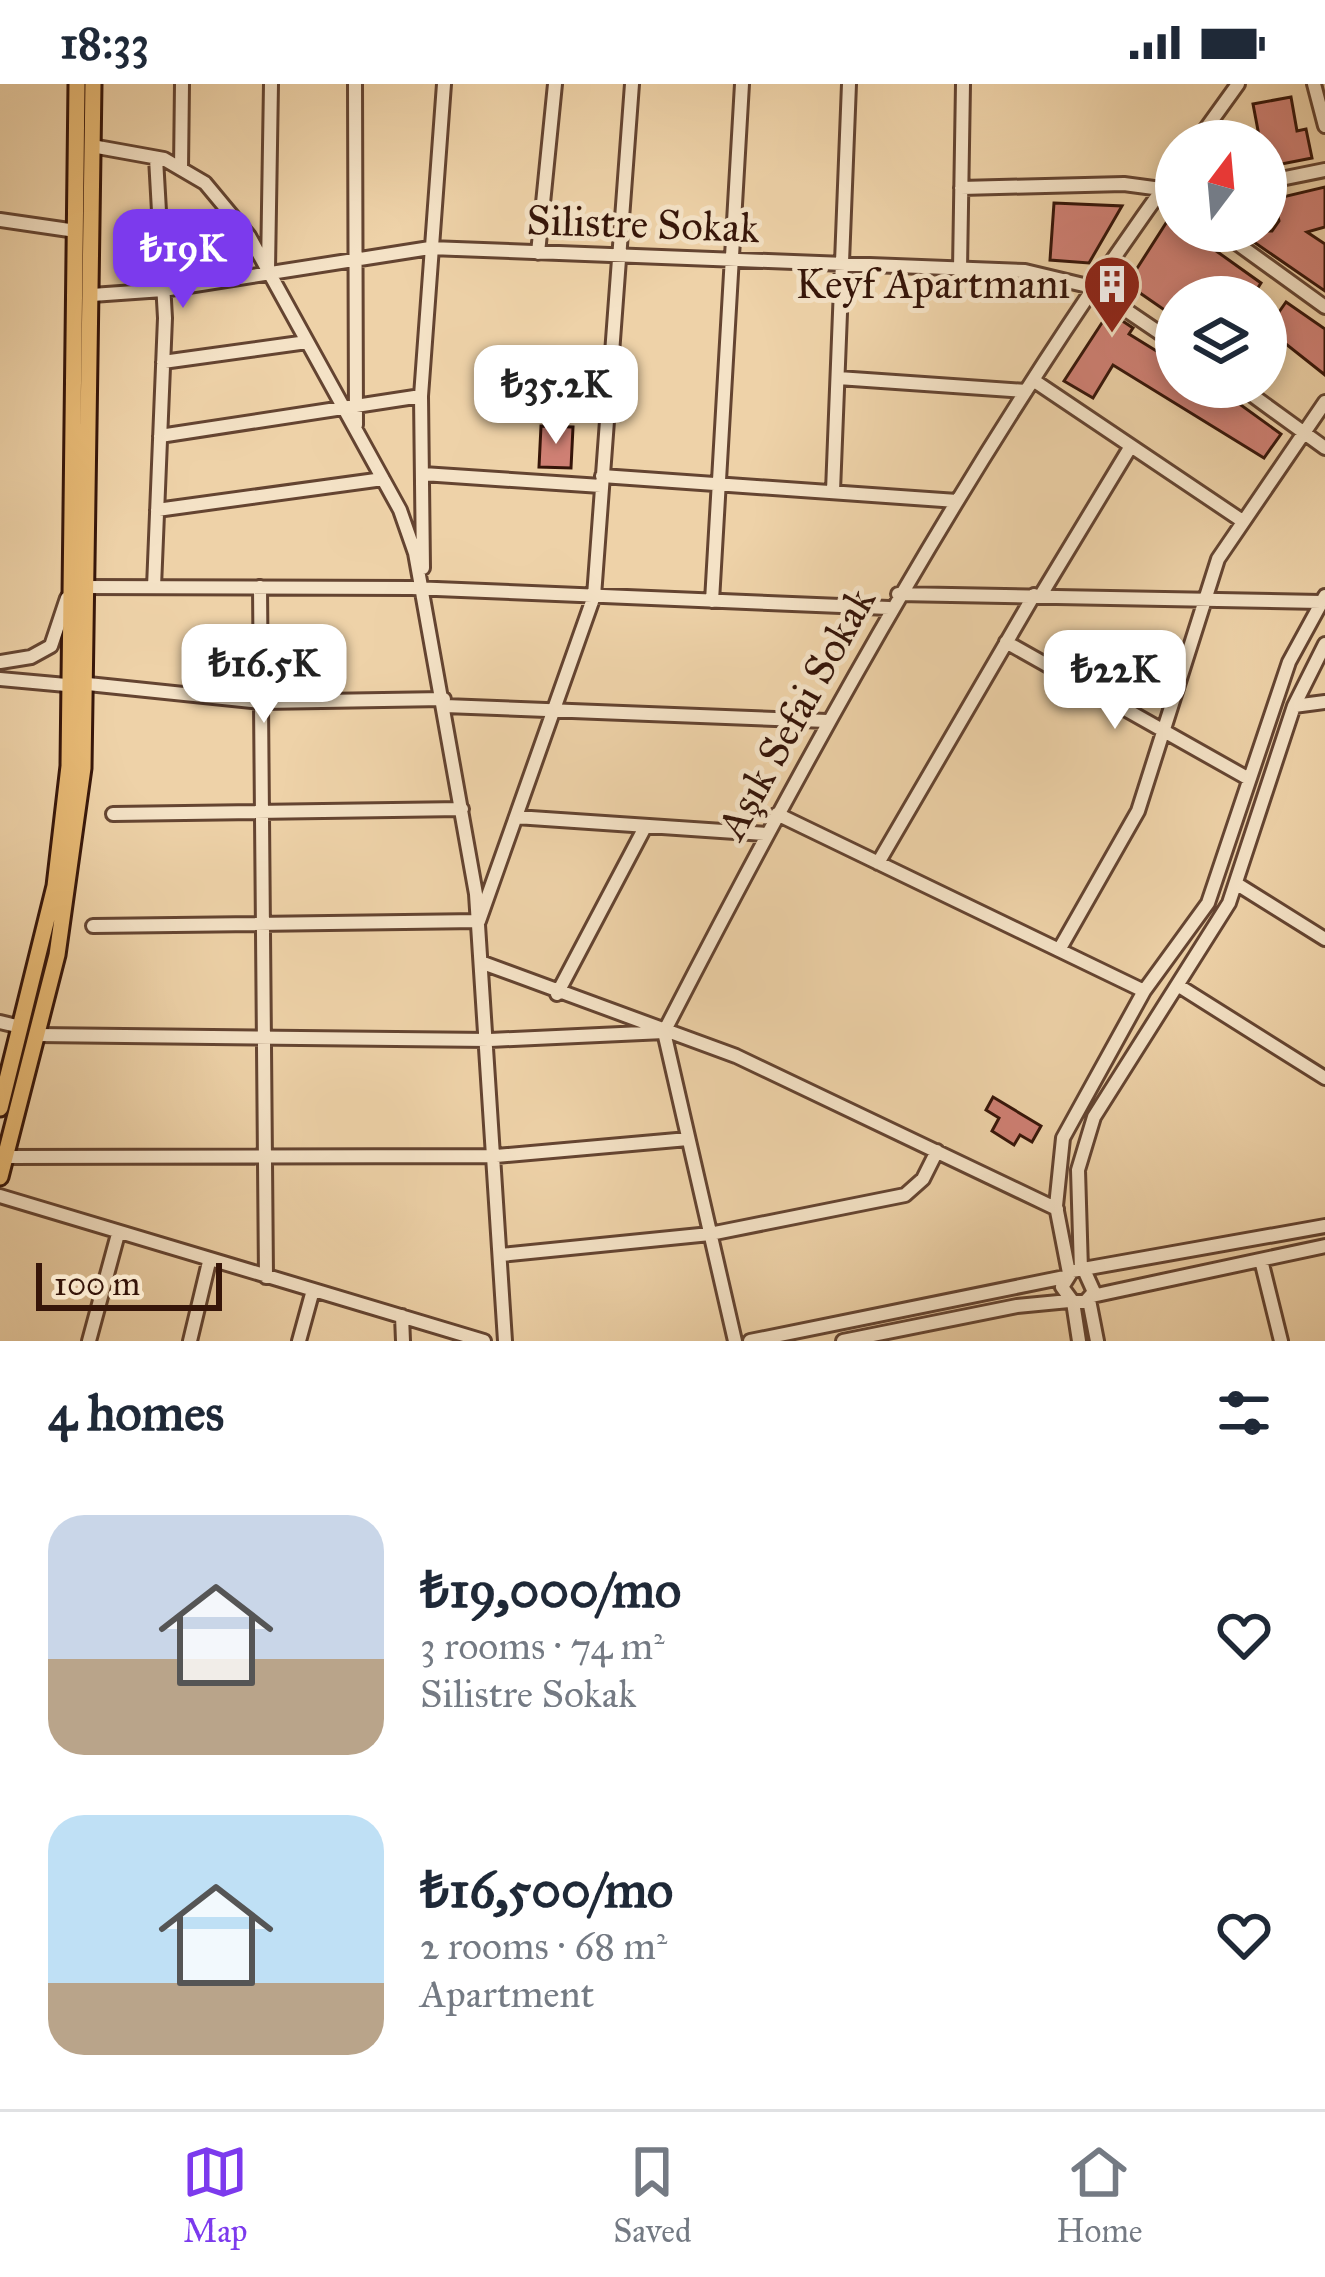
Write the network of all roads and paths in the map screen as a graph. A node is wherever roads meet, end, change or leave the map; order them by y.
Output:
1 (77, 84) edge
2 (93, 84) edge
3 (182, 84) edge
4 (271, 84) edge
5 (355, 84) edge
6 (444, 84) edge
7 (555, 84) edge
8 (632, 84) edge
9 (742, 84) edge
10 (849, 84) edge
11 (963, 84) edge
12 (1238, 84) edge
13 (1314, 84) edge
14 (1212, 120) edge
15 (1325, 126) edge
16 (92, 146) junction
17 (156, 158) junction
18 (181, 169) junction
19 (1325, 170) edge
20 (1287, 178) edge
21 (961, 188) junction
22 (1155, 190) edge
23 (1155, 212) edge
24 (0, 220) edge
25 (76, 231) junction
26 (430, 248) junction
27 (1249, 252) edge
28 (538, 253) junction
29 (617, 256) junction
30 (358, 257) junction
31 (734, 261) junction
32 (844, 265) junction
33 (960, 268) junction
34 (269, 273) junction
35 (1092, 287) junction
36 (163, 290) junction
37 (92, 296) junction
38 (1325, 307) edge
39 (1155, 330) edge
40 (307, 342) junction
41 (163, 362) junction
42 (838, 378) junction
43 (1030, 386) junction
44 (421, 396) junction
45 (1325, 402) edge
46 (351, 408) junction
47 (1272, 408) edge
48 (1302, 428) junction
49 (160, 436) junction
50 (1131, 446) junction
51 (1325, 448) edge
52 (423, 474) junction
53 (383, 479) junction
54 (601, 481) junction
55 (717, 484) junction
56 (833, 491) junction
57 (957, 501) junction
58 (157, 510) junction
59 (1241, 520) junction
60 (424, 584) junction
61 (90, 585) junction
62 (154, 587) junction
63 (260, 587) junction
64 (71, 588) junction
65 (898, 594) junction
66 (1037, 595) junction
67 (594, 596) junction
68 (1203, 596) junction
69 (1323, 599) edge
70 (712, 601) junction
71 (889, 608) junction
72 (1006, 642) junction
73 (1325, 644) edge
74 (0, 662) edge
75 (0, 679) edge
76 (82, 686) junction
77 (261, 702) junction
78 (444, 702) junction
79 (1325, 702) edge
80 (1294, 706) junction
81 (554, 714) junction
82 (827, 721) junction
83 (1162, 731) junction
84 (1249, 778) junction
85 (462, 809) junction
86 (262, 813) junction
87 (113, 814) dead end
88 (777, 814) junction
89 (517, 817) junction
90 (644, 830) junction
91 (766, 834) junction
92 (878, 862) junction
93 (1237, 884) junction
94 (479, 921) junction
95 (263, 923) junction
96 (93, 926) dead end
97 (1325, 939) edge
98 (1059, 950) junction
99 (483, 963) junction
100 (1179, 986) junction
101 (1144, 991) junction
102 (557, 994) junction
103 (0, 1022) edge
104 (29, 1031) junction
105 (664, 1032) junction
106 (264, 1037) junction
107 (490, 1040) junction
108 (1325, 1078) edge
109 (0, 1108) edge
110 (688, 1138) junction
111 (937, 1151) junction
112 (5, 1156) junction
113 (265, 1156) junction
114 (496, 1156) junction
115 (0, 1177) edge
116 (0, 1196) edge
117 (1057, 1209) junction
118 (1325, 1226) edge
119 (118, 1234) junction
120 (710, 1234) junction
121 (1325, 1246) edge
122 (501, 1255) junction
123 (1261, 1260) junction
124 (209, 1262) junction
125 (1075, 1273) junction
126 (266, 1277) junction
127 (313, 1290) junction
128 (1090, 1298) junction
129 (1071, 1301) junction
130 (402, 1316) junction
131 (89, 1341) edge
132 (190, 1341) edge
133 (299, 1341) edge
134 (403, 1341) edge
135 (484, 1341) edge
136 (505, 1341) edge
137 (734, 1341) edge
138 (750, 1341) edge
139 (843, 1341) edge
140 (1079, 1341) edge
141 (1097, 1341) edge
142 (1281, 1341) edge

1 - 25 main road
2 - 16 main road
3 - 18 street
4 - 34 street
5 - 30 street
6 - 26 street
7 - 28 street
8 - 29 street
9 - 31 street
10 - 32 street
11 - 21 street
12 - 14 street
13 - 15 street
16 - 17 street
16 - 37 main road
17 - 18 street
17 - 36 street
18 - 34 street
19 - 20 street
21 - 22 street
21 - 33 street
23 - 35 street, Aşık Sefai Sokak
24 - 25 street
25 - 64 main road
26 - 28 street, Silistre Sokak
26 - 30 street, Silistre Sokak
26 - 44 street
27 - 38 street
28 - 29 street, Silistre Sokak
29 - 31 street, Silistre Sokak
29 - 54 street
30 - 34 street, Silistre Sokak
30 - 46 street
31 - 32 street, Silistre Sokak
31 - 55 street
32 - 33 street, Silistre Sokak
32 - 42 street
33 - 35 street, Silistre Sokak
34 - 36 street, Silistre Sokak
34 - 40 street
35 - 39 street, Silistre Sokak
35 - 43 street, Aşık Sefai Sokak
36 - 37 street, Silistre Sokak
36 - 41 street
37 - 61 main road
40 - 41 street
40 - 46 street
41 - 49 street
42 - 43 street
42 - 56 street
43 - 50 street
43 - 57 street, Aşık Sefai Sokak
44 - 46 street
44 - 52 street
45 - 48 street
46 - 49 street
46 - 53 street
47 - 48 street
48 - 51 street
48 - 59 street
49 - 58 street
50 - 59 street
50 - 66 street
52 - 54 street
52 - 60 street
53 - 58 street
53 - 60 street
54 - 55 street
54 - 67 street
55 - 56 street
55 - 70 street
56 - 57 street
57 - 65 street, Aşık Sefai Sokak
58 - 62 street
59 - 68 street
60 - 63 street
60 - 67 street
60 - 78 street
61 - 62 street
61 - 64 street
61 - 76 main road
62 - 63 street
63 - 77 street
64 - 74 street
64 - 76 main road
65 - 66 street
65 - 71 street, Aşık Sefai Sokak
66 - 68 street
66 - 72 street
67 - 70 street
67 - 81 street
68 - 69 street
68 - 83 street
69 - 84 street
70 - 71 street
71 - 82 street, Aşık Sefai Sokak
72 - 83 street
72 - 92 street
73 - 80 street
75 - 76 street
76 - 77 street
76 - 104 main road
77 - 78 street
77 - 86 street
78 - 81 street
78 - 85 street
79 - 80 street
80 - 93 street
81 - 82 street
81 - 89 street
82 - 88 street, Aşık Sefai Sokak
83 - 84 street
83 - 98 street
84 - 101 street
85 - 86 street
85 - 94 street
86 - 87 street
86 - 95 street
88 - 91 street, Aşık Sefai Sokak
88 - 92 street
89 - 90 street
89 - 94 street
90 - 91 street
90 - 102 street
91 - 105 street, Aşık Sefai Sokak
92 - 98 street
93 - 97 street
93 - 100 street
94 - 95 street
94 - 99 street
95 - 96 street
95 - 106 street
98 - 101 street
99 - 102 street
99 - 107 street
100 - 108 street
100 - 125 street
101 - 117 street
102 - 105 street
103 - 104 street
104 - 106 street
104 - 109 main road
104 - 112 main road
105 - 107 street
105 - 110 street
105 - 111 street
106 - 107 street
106 - 113 street
107 - 114 street
110 - 114 street
110 - 120 street
111 - 117 street
111 - 120 street
112 - 113 street
112 - 115 main road
113 - 114 street
113 - 126 street
114 - 122 street
116 - 119 street
117 - 125 street
118 - 125 street
119 - 124 street
119 - 131 street
120 - 122 street
120 - 137 street
121 - 123 street
122 - 136 street
123 - 128 street
123 - 142 street
124 - 126 street
124 - 132 street
125 - 128 street
125 - 129 street
125 - 138 street
126 - 127 street
127 - 130 street
127 - 133 street
128 - 129 street
128 - 141 street
129 - 139 street
129 - 140 street
130 - 134 street
130 - 135 street

